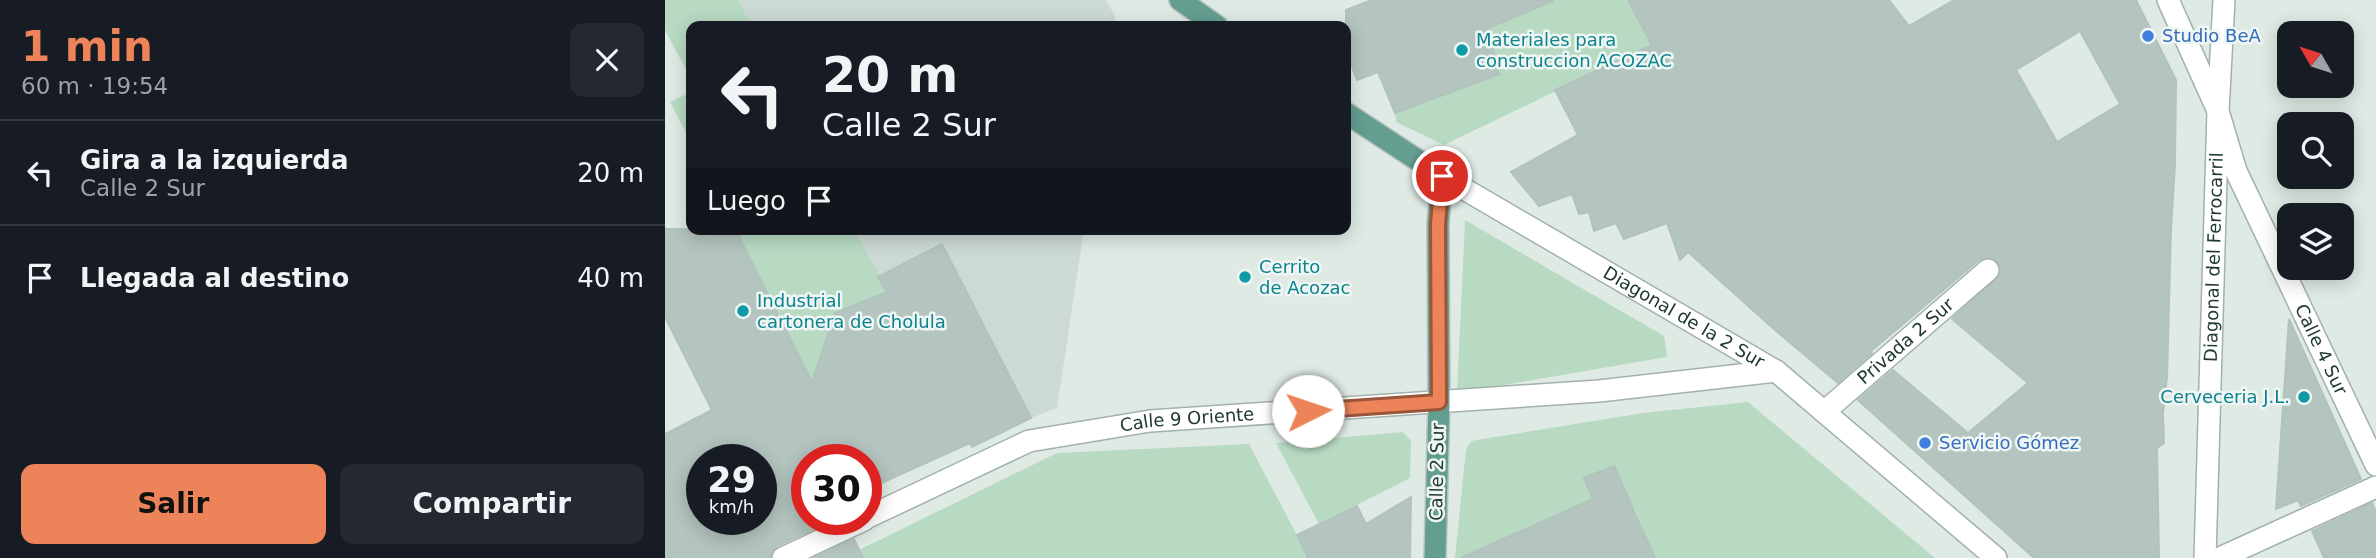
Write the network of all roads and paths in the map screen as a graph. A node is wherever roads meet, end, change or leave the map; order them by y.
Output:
1 (1180, 0) edge
2 (2168, 0) edge
3 (2224, 0) edge
4 (1210, 21) edge
5 (2218, 111) junction
6 (1351, 116) edge
7 (1442, 176) junction
8 (1988, 270) dead end
9 (1776, 371) junction
10 (1439, 402) junction
11 (1824, 412) junction
12 (2376, 465) edge
13 (2376, 487) edge
14 (882, 511) edge
15 (831, 535) edge
16 (783, 558) edge
17 (1435, 558) edge
18 (1996, 558) edge
19 (2205, 558) edge
20 (2220, 558) edge

1 - 4 main road
2 - 5 street, Calle 4 Sur
3 - 5 street, Diagonal del Ferrocarril
5 - 12 street, Calle 4 Sur
5 - 19 street, Diagonal del Ferrocarril
6 - 7 main road, Diagonal de la 2 Sur
7 - 9 street, Diagonal de la 2 Sur
7 - 10 main road, Calle 2 Sur
8 - 11 street, Privada 2 Sur
9 - 10 street, Calle 9 Oriente
9 - 11 street, Diagonal de la 2 Sur
10 - 14 street, Calle 9 Oriente
10 - 17 main road, Calle 2 Sur
11 - 18 street, Diagonal de la 2 Sur
13 - 20 street
15 - 16 street, Calle 9 Oriente

